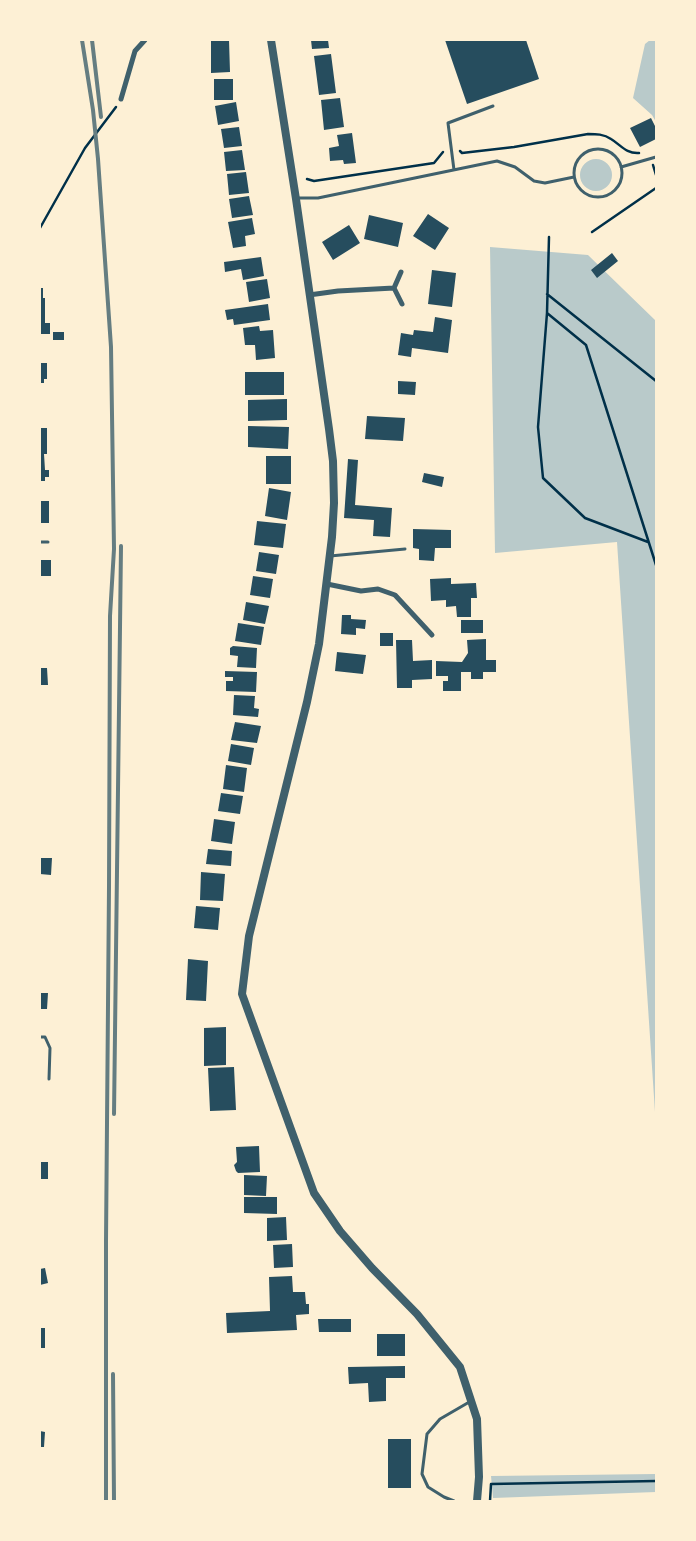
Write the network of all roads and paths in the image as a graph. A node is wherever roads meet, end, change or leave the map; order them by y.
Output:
1 (145, 40) edge
2 (271, 40) edge
3 (121, 99) joint
4 (493, 106) dead end
5 (459, 150) dead end
6 (443, 152) dead end
7 (643, 152) dead end
8 (656, 158) edge
9 (652, 163) dead end
10 (621, 167) junction
11 (454, 170) junction
12 (656, 175) edge
13 (574, 177) junction
14 (307, 179) dead end
15 (656, 188) edge
16 (296, 198) junction
17 (40, 228) edge
18 (592, 232) dead end
19 (549, 236) dead end
20 (401, 272) dead end
21 (394, 288) junction
22 (547, 294) junction
23 (309, 295) junction
24 (402, 304) dead end
25 (547, 313) junction
26 (656, 381) edge
27 (40, 542) edge
28 (48, 542) dead end
29 (649, 542) junction
30 (405, 549) dead end
31 (330, 556) junction
32 (656, 565) edge
33 (327, 584) junction
34 (432, 635) dead end
35 (40, 1037) edge
36 (49, 1079) dead end
37 (470, 1401) junction
38 (656, 1481) edge
39 (454, 1501) edge
40 (477, 1501) edge
41 (490, 1501) edge

1 - 3 street
2 - 16 street
3 - 17 path
4 - 11 lane
5 - 7 path
6 - 14 path
8 - 10 lane
9 - 12 path
10 - 13 lane
10 - 13 lane
11 - 13 lane
11 - 16 lane
15 - 18 path
16 - 23 street
19 - 22 path
20 - 21 street
21 - 23 street
21 - 24 street
22 - 25 path
22 - 26 path
23 - 31 street
25 - 29 path
25 - 29 path
27 - 28 lane
29 - 32 path
30 - 31 lane
31 - 33 street
33 - 34 street
33 - 37 street
35 - 36 lane
37 - 39 lane
37 - 40 street
38 - 41 path

